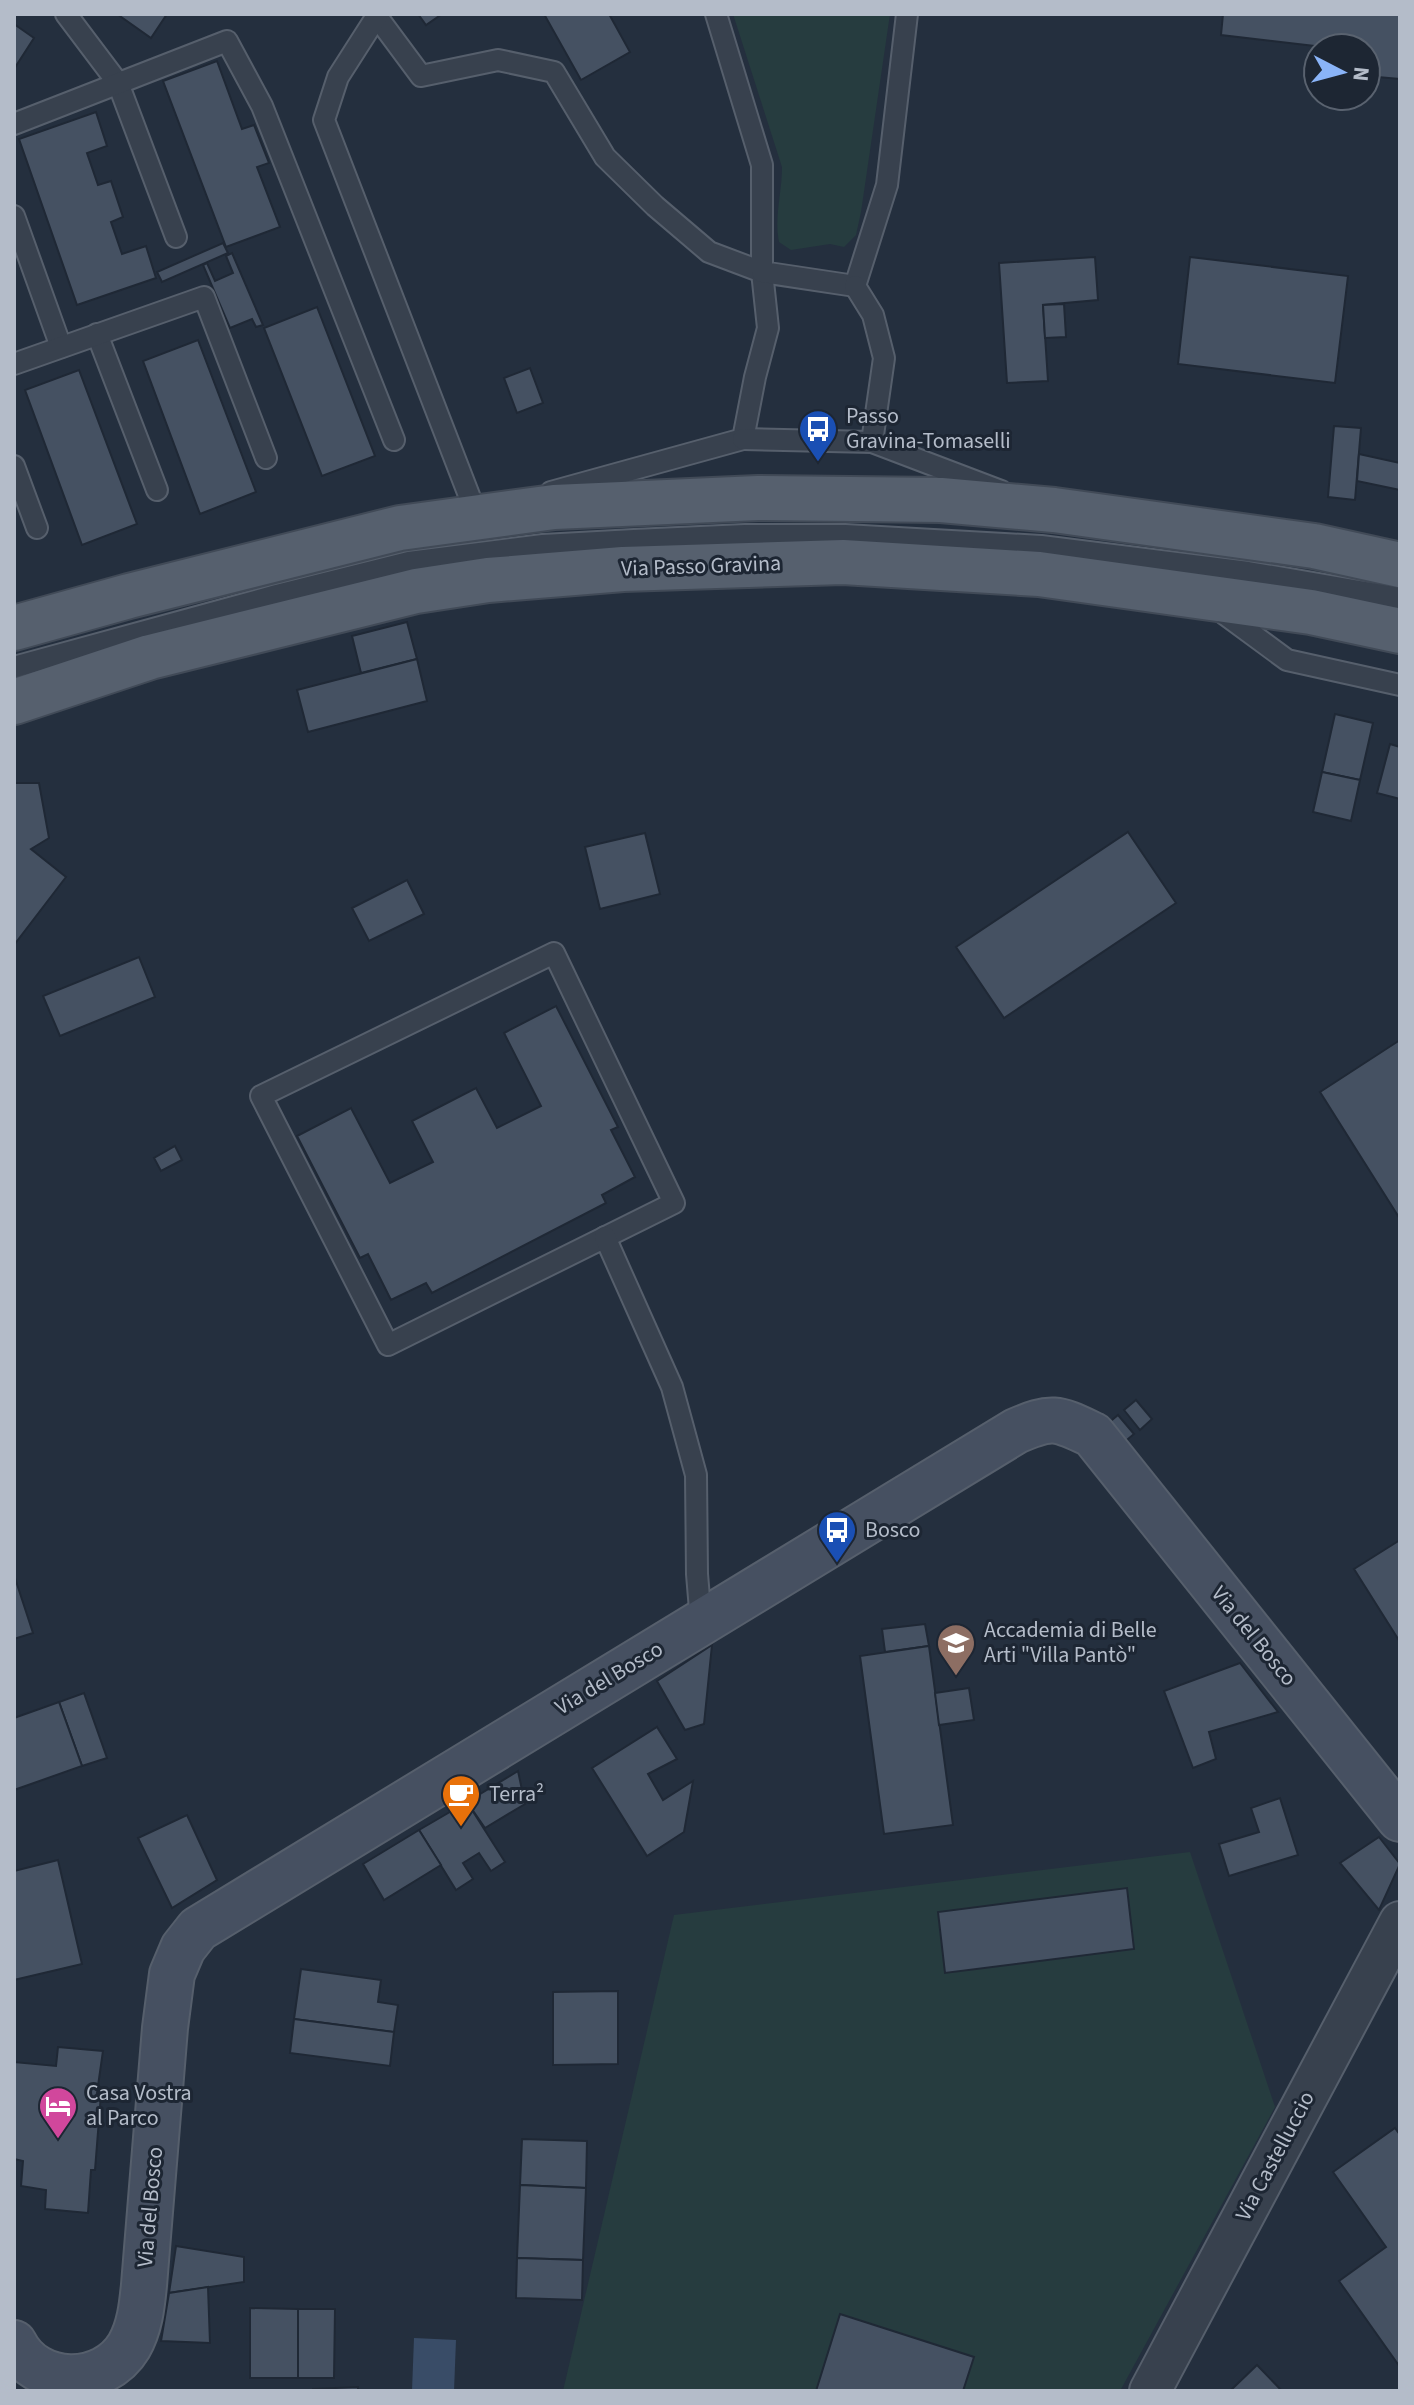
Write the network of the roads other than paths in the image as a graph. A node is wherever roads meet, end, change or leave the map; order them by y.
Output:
1 (66, 14) edge
2 (716, 14) edge
3 (907, 14) edge
4 (376, 15) edge
5 (118, 83) junction
6 (14, 124) edge
7 (14, 216) edge
8 (176, 237) dead end
9 (762, 272) junction
10 (855, 286) junction
11 (97, 334) junction
12 (61, 347) junction
13 (14, 364) edge
14 (743, 439) junction
15 (394, 440) dead end
16 (872, 442) junction
17 (266, 458) dead end
18 (14, 466) edge
19 (157, 490) dead end
20 (1054, 510) junction
21 (477, 516) junction
22 (37, 528) dead end
23 (1400, 565) edge
24 (1199, 596) junction
25 (1400, 598) edge
26 (14, 628) edge
27 (1400, 631) edge
28 (14, 667) edge
29 (1400, 685) edge
30 (14, 702) edge
31 (605, 1237) junction
32 (701, 1622) junction
33 (1400, 1819) edge
34 (1400, 1922) edge
35 (14, 2343) edge
36 (1150, 2391) edge

1 - 5 lane
2 - 9 lane
3 - 10 lane
4 - 9 lane
4 - 21 lane
5 - 6 lane
5 - 8 lane
5 - 15 lane
7 - 12 lane
9 - 10 lane
9 - 14 lane
10 - 16 lane
11 - 12 lane
11 - 17 lane
11 - 19 lane
12 - 13 lane
14 - 16 lane
14 - 21 lane
16 - 20 lane
18 - 22 lane
20 - 21 main road
20 - 23 main road
21 - 26 main road
24 - 27 main road, Via Passo Gravina
24 - 29 lane
24 - 30 main road, Via Passo Gravina
25 - 28 lane
31 - 31 lane
31 - 32 lane
32 - 33 main road, Via del Bosco
32 - 35 main road, Via del Bosco
34 - 36 street, Via Castelluccio

